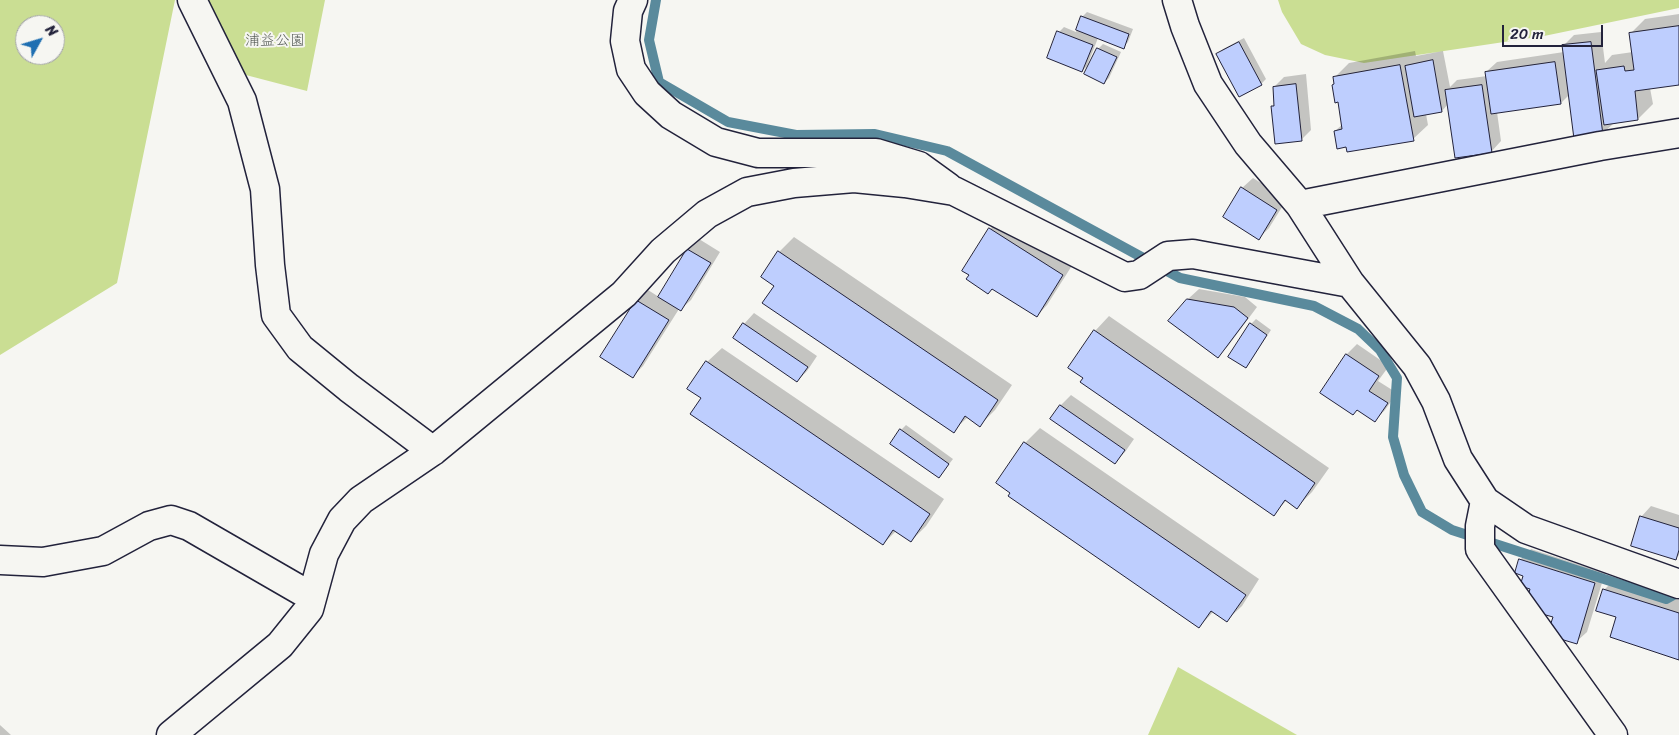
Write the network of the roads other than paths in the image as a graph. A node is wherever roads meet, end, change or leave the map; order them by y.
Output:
1 (192, 0) edge
2 (633, 0) edge
3 (1177, 0) edge
4 (1679, 133) edge
5 (954, 191) junction
6 (1300, 204) junction
7 (1350, 283) junction
8 (433, 450) junction
9 (1482, 525) junction
10 (0, 560) edge
11 (1679, 584) edge
12 (312, 597) junction
13 (171, 735) edge
14 (1613, 735) edge
15 (1625, 735) edge

1 - 8 street
2 - 5 street
3 - 6 street
4 - 6 street
5 - 7 street
5 - 8 street
6 - 7 street
7 - 9 street
8 - 12 street
9 - 11 street
9 - 14 street
10 - 12 street
12 - 13 street
14 - 15 street

